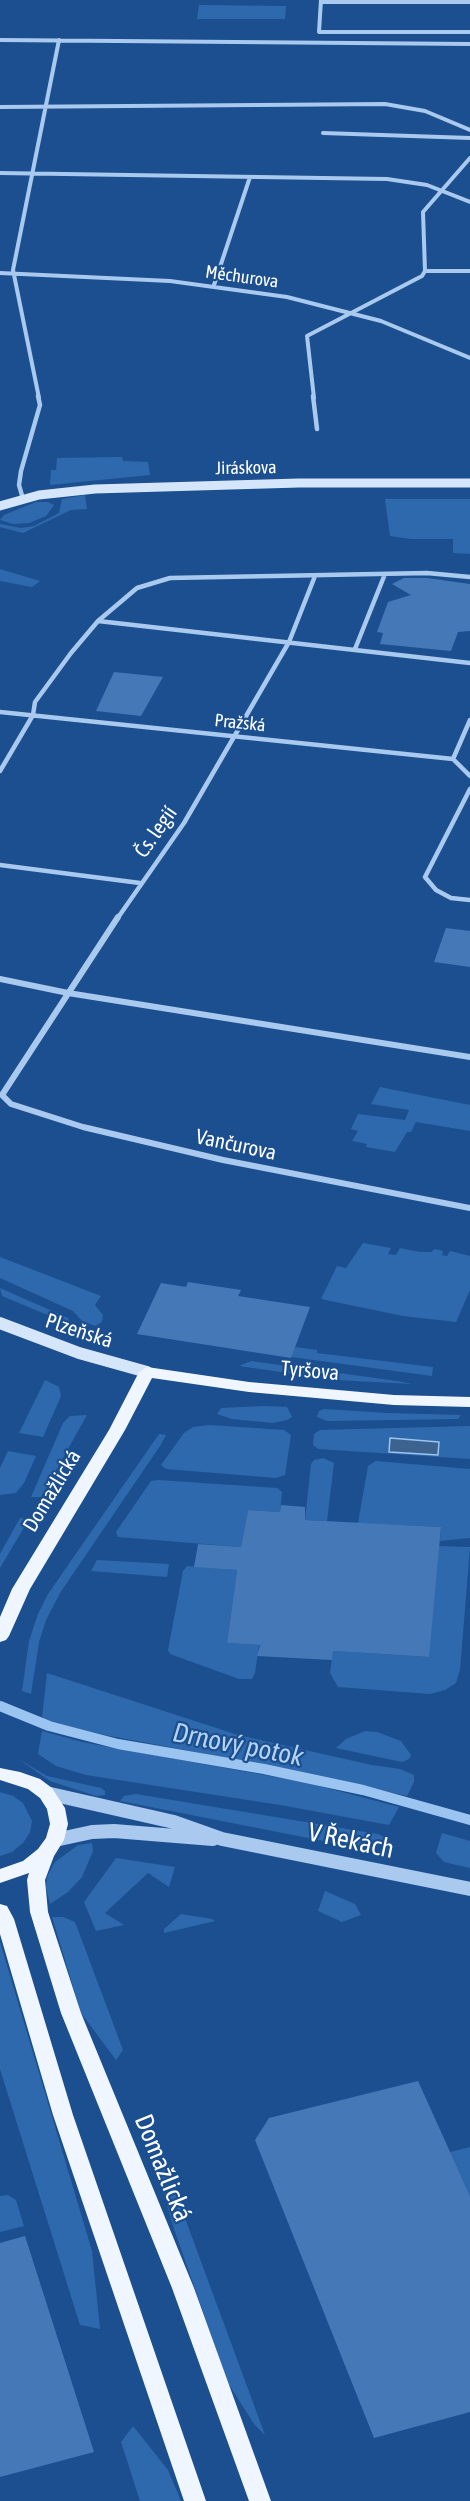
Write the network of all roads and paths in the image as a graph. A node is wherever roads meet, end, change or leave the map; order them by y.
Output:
1 (321, 1) edge
2 (470, 3) edge
3 (470, 32) edge
4 (0, 40) edge
5 (59, 40) junction
6 (470, 44) edge
7 (0, 107) edge
8 (45, 108) junction
9 (470, 130) edge
10 (323, 133) dead end
11 (470, 138) edge
12 (470, 158) edge
13 (0, 173) edge
14 (32, 174) junction
15 (250, 177) junction
16 (443, 191) junction
17 (470, 202) edge
18 (425, 271) junction
19 (470, 271) edge
20 (0, 273) edge
21 (14, 273) junction
22 (214, 285) junction
23 (353, 312) junction
24 (470, 358) edge
25 (317, 429) dead end
26 (470, 483) edge
27 (23, 499) junction
28 (0, 506) edge
29 (385, 574) junction
30 (315, 576) junction
31 (470, 577) edge
32 (98, 621) junction
33 (289, 642) junction
34 (355, 649) junction
35 (470, 663) edge
36 (0, 712) edge
37 (33, 715) junction
38 (470, 720) edge
39 (236, 736) junction
40 (453, 759) junction
41 (0, 771) edge
42 (470, 776) edge
43 (470, 789) edge
44 (0, 865) edge
45 (140, 883) junction
46 (470, 900) edge
47 (0, 979) edge
48 (68, 993) junction
49 (470, 1057) edge
50 (2, 1095) joint
51 (470, 1208) edge
52 (0, 1323) edge
53 (147, 1372) junction
54 (470, 1402) edge
55 (0, 1636) edge
56 (0, 1774) edge
57 (46, 1793) junction
58 (222, 1839) junction
59 (50, 1847) junction
60 (0, 1876) edge
61 (470, 1889) edge
62 (0, 1911) edge
63 (195, 2501) edge
64 (260, 2501) edge

1 - 2 street
1 - 3 street
4 - 5 street
5 - 6 street
5 - 8 street
7 - 8 street
8 - 9 street
8 - 14 street
10 - 11 street
12 - 16 street
13 - 14 street
14 - 15 street
14 - 21 street
15 - 16 street
15 - 22 street
16 - 17 street
16 - 18 street
18 - 19 street
18 - 23 street
20 - 21 street, Měchurova
21 - 22 street, Měchurova
21 - 27 street
22 - 23 street, Měchurova
23 - 24 street, Měchurova
23 - 25 street
26 - 27 main road, Jiráskova
27 - 28 main road, Jiráskova
29 - 30 street
29 - 31 street
29 - 34 street
30 - 32 street
30 - 33 street, Čs. legií
32 - 33 street
32 - 37 street
33 - 34 street
33 - 39 street, Čs. legií
34 - 35 street
36 - 37 street, Pražská
37 - 39 street, Pražská
37 - 41 street
38 - 40 street
39 - 40 street, Pražská
39 - 45 street, Čs. legií
40 - 42 street
43 - 46 street
44 - 45 street
45 - 48 street, Čs. legií
47 - 48 street
48 - 49 street
48 - 50 street, Čs. legií
50 - 51 street, Vančurova
52 - 53 main road, Plzeňská
53 - 54 main road, Tyršova
53 - 55 main road, Domažlická
56 - 57 main road
57 - 58 street, V Řekách
57 - 59 main road, Domažlická
58 - 59 street, V Řekách
58 - 61 street, V Řekách
59 - 60 main road
59 - 64 main road, Domažlická
62 - 63 main road

